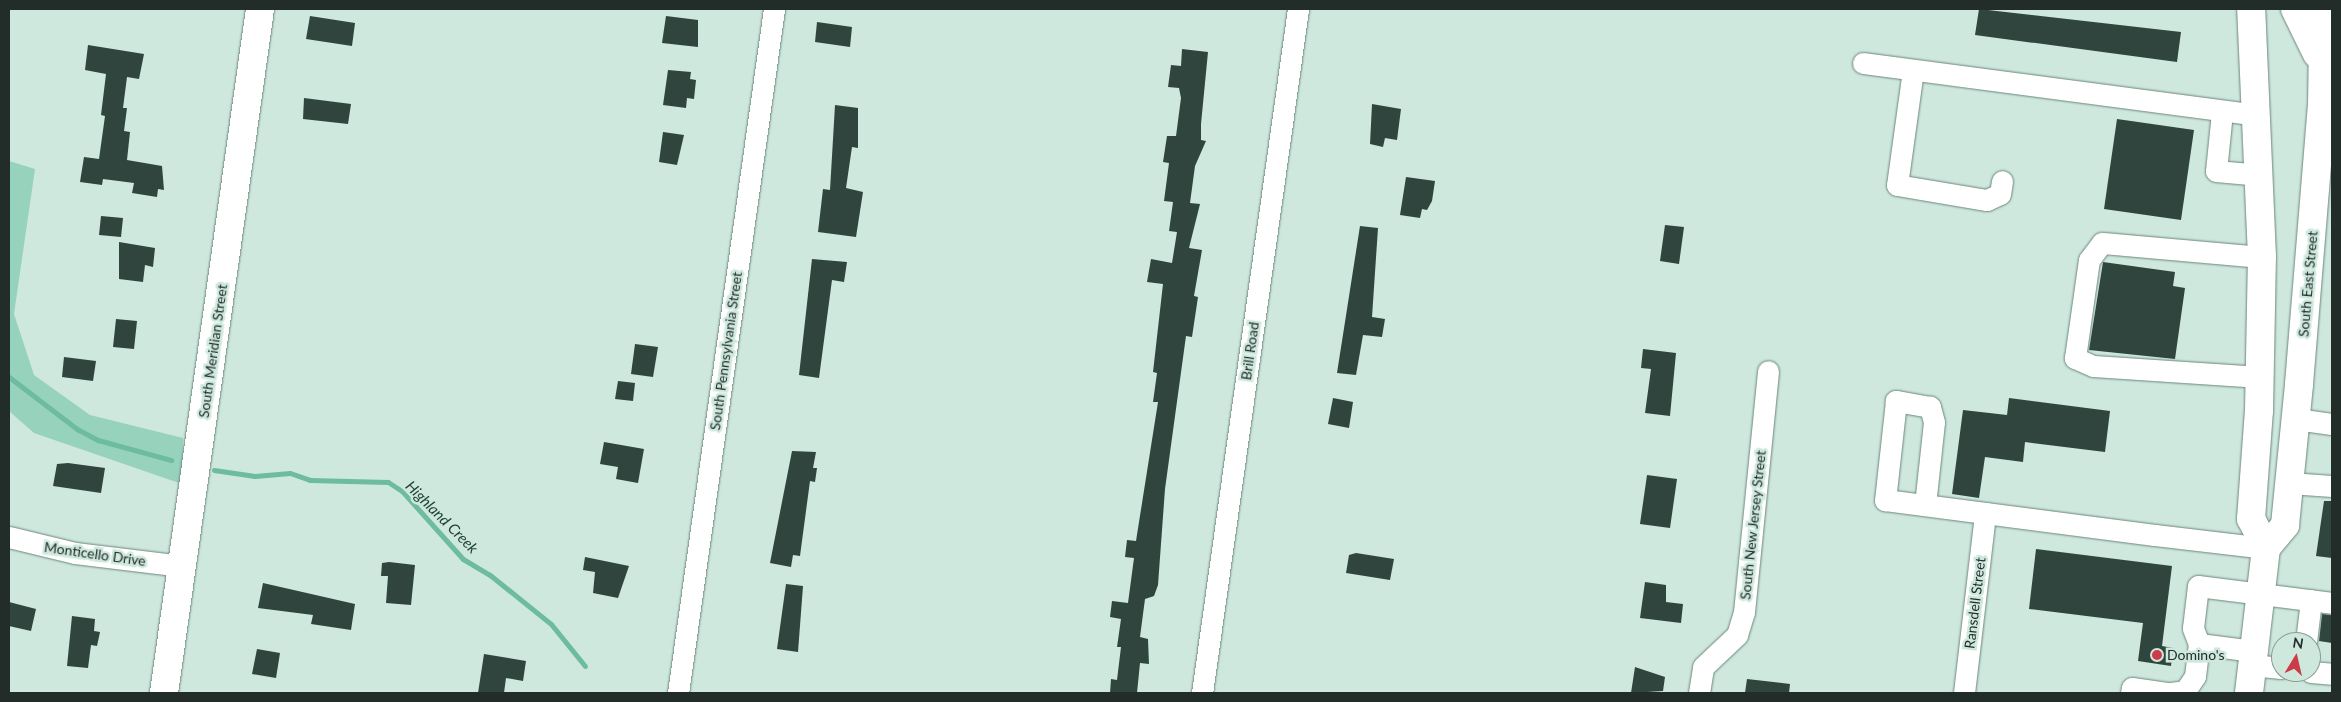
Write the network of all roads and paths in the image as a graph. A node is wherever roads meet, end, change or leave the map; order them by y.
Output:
1 (260, 9) edge
2 (774, 9) edge
3 (1298, 9) edge
4 (2251, 9) edge
5 (2310, 10) edge
6 (1863, 63) dead end
7 (2324, 69) junction
8 (1913, 70) junction
9 (2332, 110) edge
10 (2222, 112) junction
11 (2258, 115) junction
12 (2261, 175) junction
13 (2002, 181) dead end
14 (2262, 257) junction
15 (1768, 371) dead end
16 (2260, 377) junction
17 (2296, 420) junction
18 (2332, 424) edge
19 (2289, 484) junction
20 (2332, 486) edge
21 (1925, 505) junction
22 (1985, 513) junction
23 (9, 537) edge
24 (2266, 548) junction
25 (182, 566) junction
26 (2260, 595) junction
27 (2311, 600) junction
28 (2332, 603) edge
29 (2307, 632) edge
30 (2199, 644) junction
31 (2253, 658) junction
32 (2271, 664) edge
33 (164, 693) edge
34 (678, 693) edge
35 (1202, 693) edge
36 (1699, 693) edge
37 (1966, 693) edge
38 (2131, 693) edge
39 (2167, 693) edge
40 (2171, 693) edge
41 (2249, 693) edge

1 - 25 main road, South Meridian Street
2 - 34 street, South Pennsylvania Street
3 - 35 street, Brill Road
4 - 11 main road
5 - 7 main road
6 - 8 street
7 - 9 main road
7 - 17 main road, South East Street
8 - 10 street
8 - 13 street
10 - 11 street
10 - 12 street
11 - 12 main road
12 - 14 main road
14 - 16 main road
14 - 16 street
15 - 36 street, South New Jersey Street
16 - 24 main road
17 - 18 street
17 - 19 main road, South East Street
19 - 20 street
19 - 24 main road, South East Street
21 - 21 street
21 - 22 street
22 - 24 street
22 - 37 street, Ransdell Street
23 - 25 street, Monticello Drive
24 - 26 main road
25 - 33 main road, South Meridian Street
26 - 27 street
26 - 30 street
26 - 31 main road
27 - 28 street
27 - 29 street
30 - 31 street
30 - 40 street
31 - 32 street
31 - 41 main road
38 - 39 street

